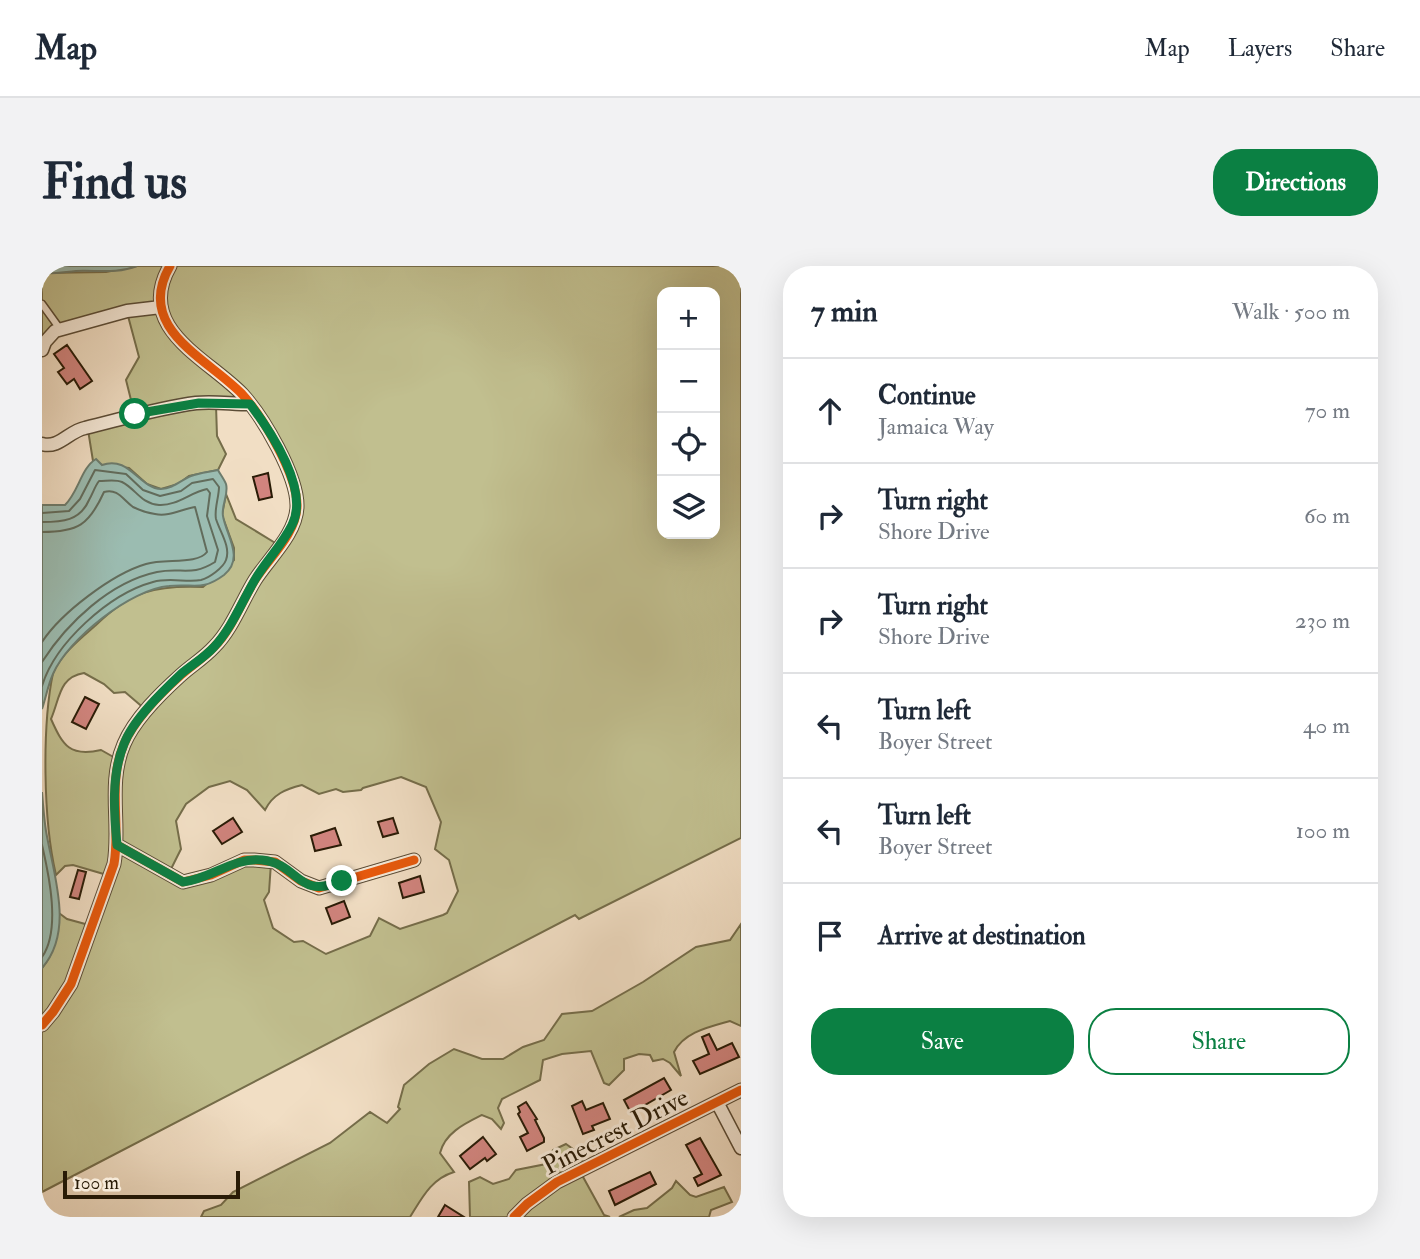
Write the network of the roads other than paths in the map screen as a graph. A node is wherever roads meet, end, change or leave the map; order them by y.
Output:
1 (170, 266) edge
2 (42, 304) edge
3 (160, 307) junction
4 (60, 329) junction
5 (42, 350) edge
6 (250, 404) junction
7 (42, 444) edge
8 (117, 845) junction
9 (414, 860) dead end
10 (42, 1025) edge
11 (741, 1090) edge
12 (717, 1102) junction
13 (741, 1148) edge
14 (514, 1217) edge

1 - 3 street
2 - 4 lane
3 - 4 street
3 - 6 street
4 - 5 street
6 - 7 street
6 - 8 street
8 - 9 street
8 - 10 street
11 - 12 street, Pinecrest Drive
12 - 13 street
12 - 14 street, Pinecrest Drive

